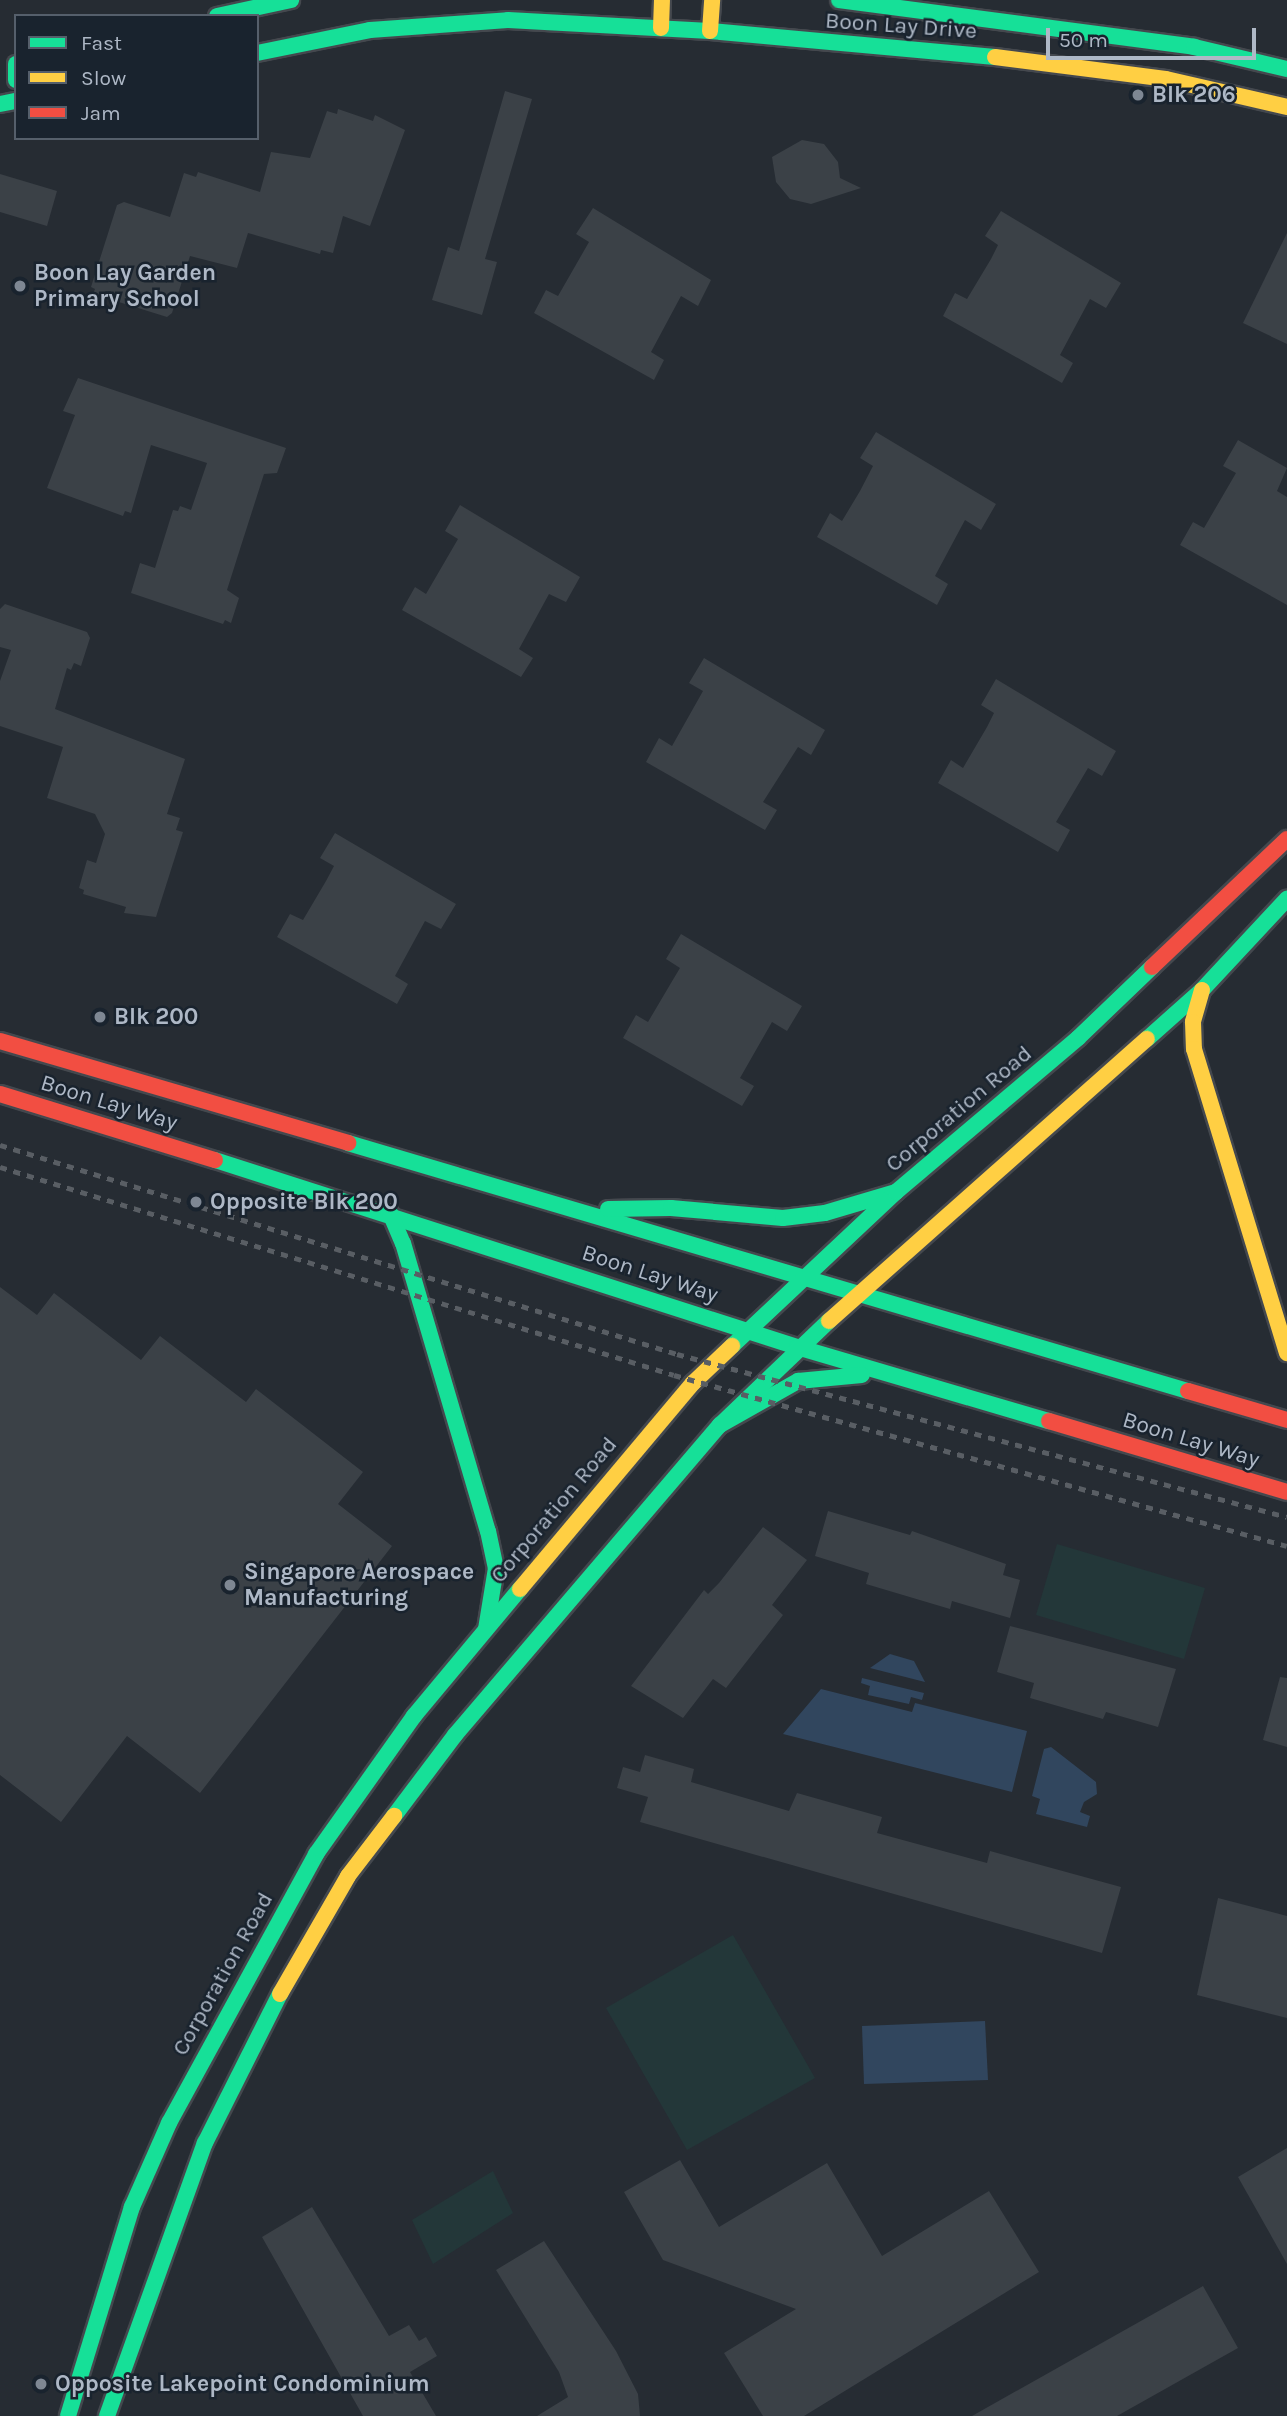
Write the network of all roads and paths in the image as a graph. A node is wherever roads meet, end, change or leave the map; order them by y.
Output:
1 (291, 0) edge
2 (662, 0) edge
3 (712, 0) edge
4 (839, 0) edge
5 (226, 14) edge
6 (661, 28) junction
7 (710, 31) junction
8 (259, 53) edge
9 (1287, 69) edge
10 (1287, 107) edge
11 (1287, 839) edge
12 (1287, 899) edge
13 (1202, 990) junction
14 (0, 1041) edge
15 (0, 1094) edge
16 (896, 1192) junction
17 (579, 1210) junction
18 (390, 1213) junction
19 (800, 1280) junction
20 (853, 1296) junction
21 (746, 1330) junction
22 (797, 1347) junction
23 (1287, 1353) edge
24 (895, 1376) junction
25 (1287, 1420) edge
26 (720, 1425) junction
27 (1287, 1492) edge
28 (486, 1629) junction
29 (68, 2416) edge
30 (107, 2416) edge

1 - 5 main road
2 - 6 main road
3 - 7 main road
4 - 9 main road, Boon Lay Drive
6 - 7 main road, Boon Lay Drive
6 - 8 main road, Boon Lay Drive
7 - 10 main road, Boon Lay Drive
11 - 16 main road, Corporation Road
12 - 13 main road
13 - 20 main road
13 - 23 main road
14 - 17 main road, Boon Lay Way
15 - 18 main road, Boon Lay Way
16 - 17 main road
16 - 19 main road, Corporation Road
17 - 19 main road, Boon Lay Way
18 - 21 main road, Boon Lay Way
18 - 28 main road
19 - 20 main road, Boon Lay Way
19 - 21 main road, Corporation Road
20 - 22 main road
20 - 25 main road, Boon Lay Way
21 - 22 main road, Boon Lay Way
21 - 28 main road, Corporation Road
22 - 24 main road, Boon Lay Way
22 - 26 main road
24 - 26 main road
24 - 27 main road, Boon Lay Way
26 - 30 main road
28 - 29 main road, Corporation Road

